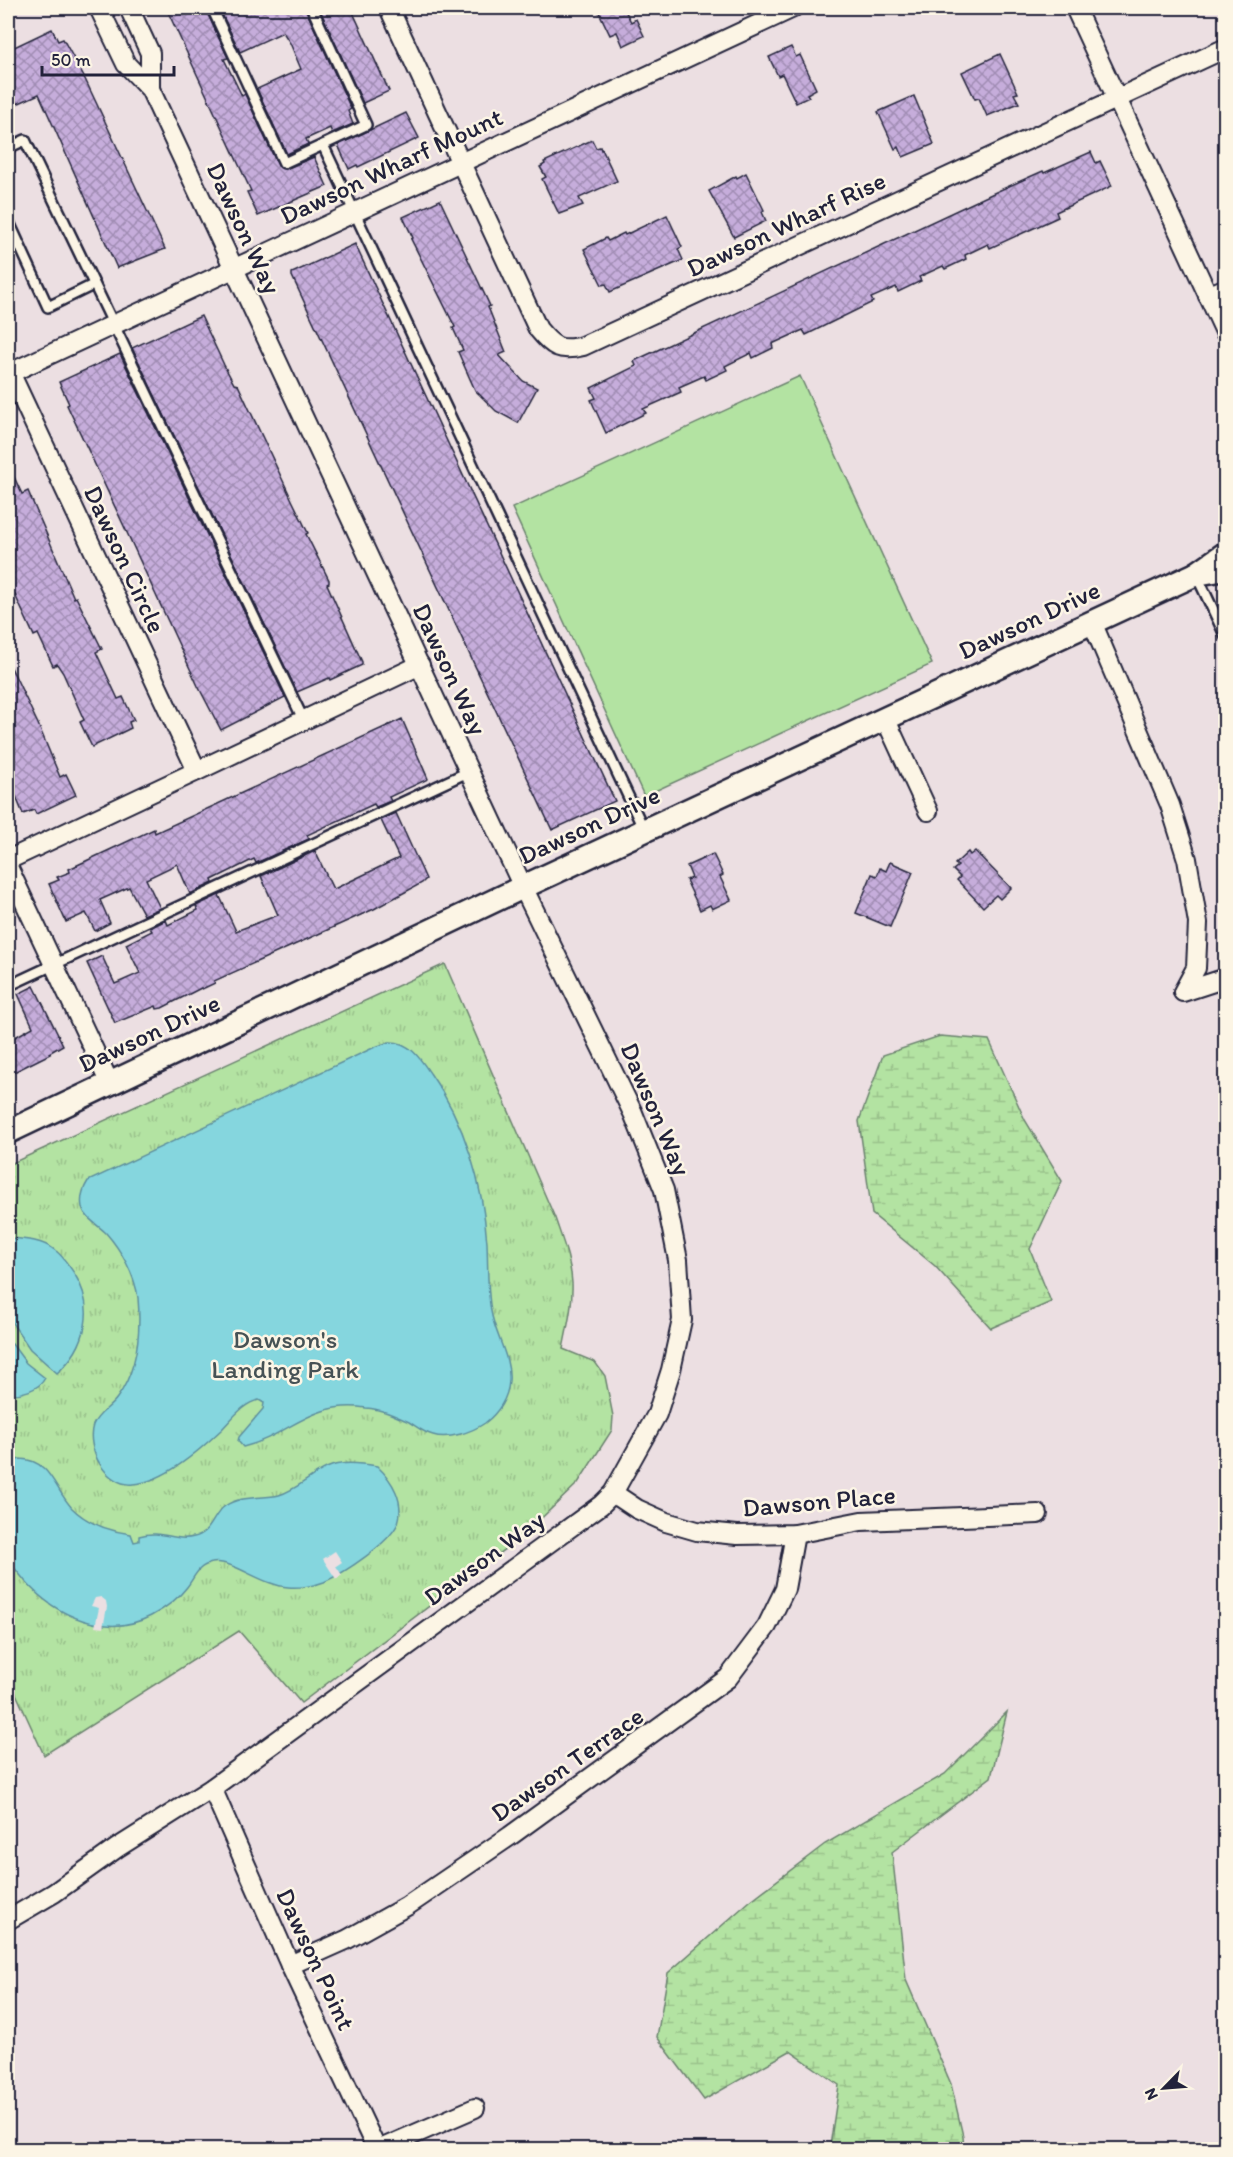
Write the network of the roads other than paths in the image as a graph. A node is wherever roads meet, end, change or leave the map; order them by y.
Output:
1 (99, 8) edge
2 (129, 8) edge
3 (212, 8) edge
4 (312, 8) edge
5 (389, 8) edge
6 (793, 8) edge
7 (1075, 8) edge
8 (1226, 48) edge
9 (150, 89) junction
10 (1118, 98) junction
11 (324, 145) junction
12 (8, 148) edge
13 (461, 162) junction
14 (354, 212) junction
15 (8, 220) edge
16 (234, 267) junction
17 (93, 285) junction
18 (1226, 288) edge
19 (1208, 296) junction
20 (112, 324) junction
21 (1226, 334) edge
22 (9, 370) edge
23 (1226, 553) edge
24 (1226, 569) edge
25 (1196, 574) junction
26 (1092, 622) junction
27 (1226, 637) edge
28 (420, 665) junction
29 (885, 718) junction
30 (304, 721) junction
31 (197, 771) junction
32 (470, 771) junction
33 (928, 811) dead end
34 (644, 830) junction
35 (8, 860) edge
36 (8, 867) edge
37 (523, 887) junction
38 (54, 965) junction
39 (1226, 978) edge
40 (8, 986) edge
41 (110, 1084) junction
42 (8, 1132) edge
43 (613, 1492) junction
44 (1038, 1514) dead end
45 (795, 1534) junction
46 (212, 1788) junction
47 (8, 1920) edge
48 (290, 1965) junction
49 (475, 2108) dead end
50 (377, 2150) edge

1 - 9 street, Dawson Way
2 - 9 street, Dawson Way
3 - 11 lane
4 - 11 lane
5 - 13 street, Dawson Wharf Rise
6 - 13 street, Dawson Wharf Mount
7 - 10 street
8 - 10 street, Dawson Wharf Rise
9 - 16 street, Dawson Way
10 - 13 street, Dawson Wharf Rise
10 - 19 street
11 - 14 lane
12 - 17 lane
13 - 14 street, Dawson Wharf Mount
14 - 16 street, Dawson Wharf Mount
14 - 34 lane
15 - 17 lane
16 - 20 street, Dawson Wharf Mount
16 - 28 street, Dawson Way
17 - 20 lane
18 - 19 street
19 - 21 street
20 - 22 street, Dawson Wharf Mount
20 - 30 lane
22 - 31 street, Dawson Circle
23 - 25 street, Dawson Drive
24 - 25 street, Dawson Drive
25 - 26 street, Dawson Drive
25 - 27 lane
26 - 29 street, Dawson Drive
26 - 39 street
28 - 30 street
28 - 32 street, Dawson Way
29 - 33 street
29 - 34 street, Dawson Drive
30 - 31 street
31 - 35 street
32 - 37 street, Dawson Way
32 - 38 lane
34 - 37 street, Dawson Drive
36 - 38 street
37 - 41 street, Dawson Drive
37 - 43 street, Dawson Way
38 - 40 lane
38 - 41 street
41 - 42 street, Dawson Drive
43 - 45 street, Dawson Place
43 - 46 street, Dawson Way
44 - 45 street, Dawson Place
45 - 48 street, Dawson Terrace
46 - 47 street, Dawson Way
46 - 48 street, Dawson Point
48 - 50 street, Dawson Point
49 - 50 street

